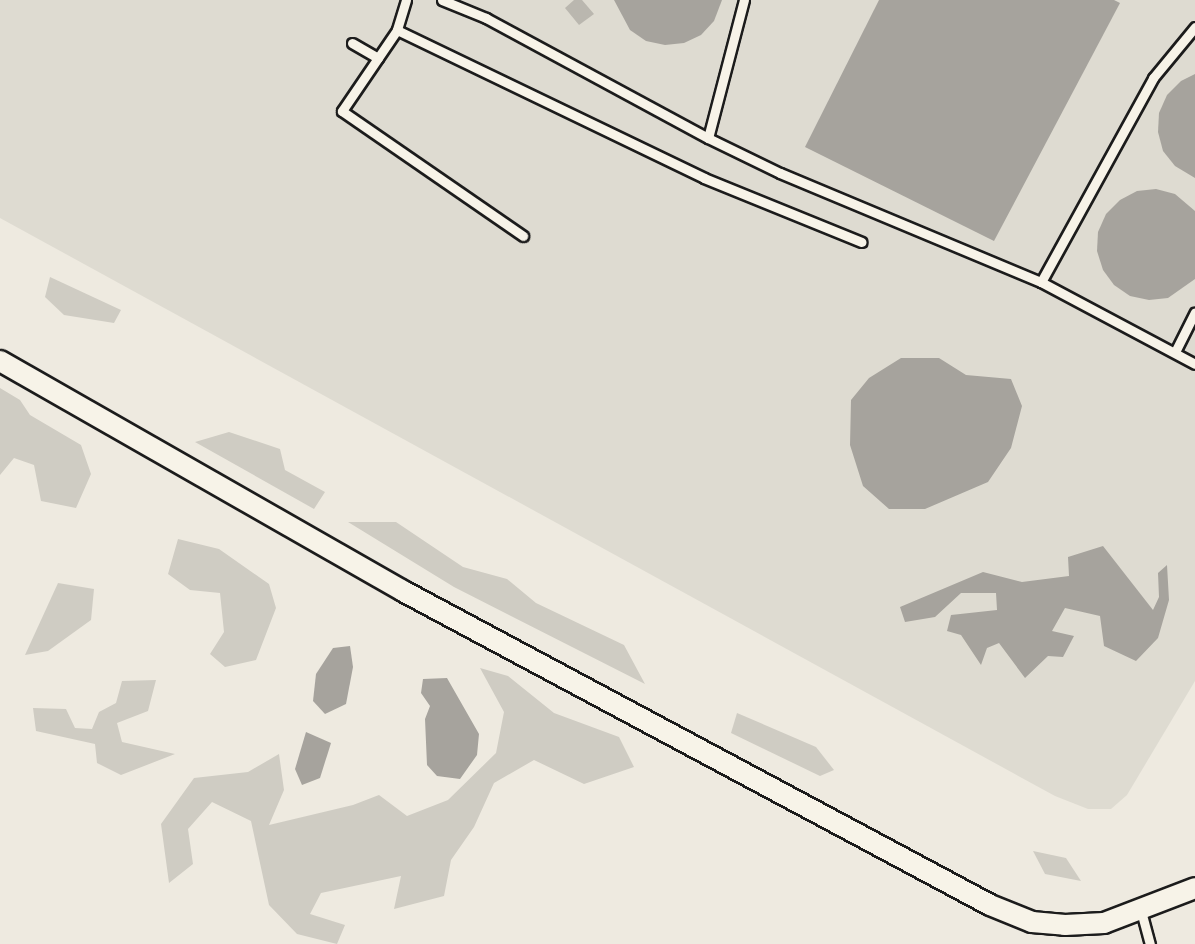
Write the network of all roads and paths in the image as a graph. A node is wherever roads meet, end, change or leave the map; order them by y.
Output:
1 (406, 0) edge
2 (442, 0) edge
3 (744, 0) edge
4 (1195, 27) edge
5 (397, 30) junction
6 (352, 43) dead end
7 (378, 58) junction
8 (708, 138) junction
9 (523, 236) dead end
10 (862, 242) dead end
11 (1041, 282) junction
12 (1195, 312) edge
13 (1176, 350) junction
14 (0, 361) edge
15 (1195, 364) edge
16 (1195, 888) edge
17 (1142, 911) junction
18 (1150, 944) edge

1 - 5 lane
2 - 8 lane
3 - 8 lane
4 - 11 lane
5 - 7 lane
5 - 10 lane
6 - 7 lane
7 - 9 lane
8 - 11 lane
11 - 13 lane
12 - 13 lane
13 - 15 lane
14 - 17 street
16 - 17 street
17 - 18 lane

